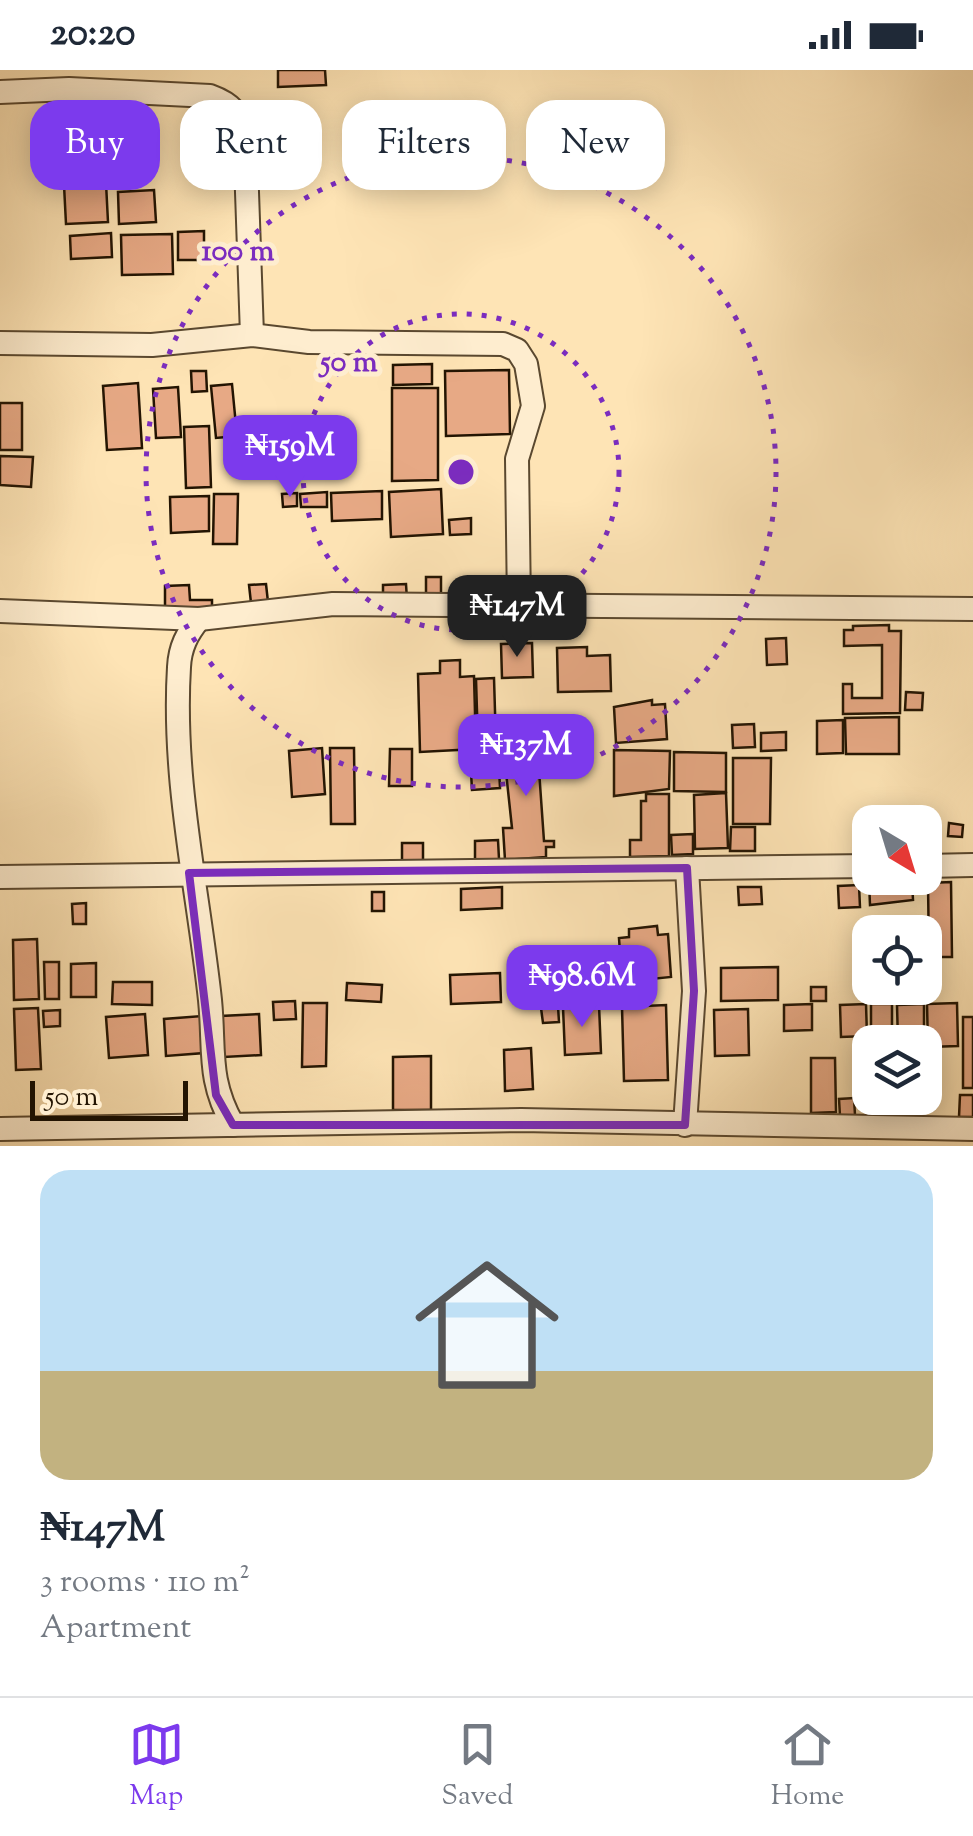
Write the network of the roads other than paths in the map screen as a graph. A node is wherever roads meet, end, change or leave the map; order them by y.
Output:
1 (0, 92) edge
2 (252, 335) junction
3 (0, 343) edge
4 (518, 606) junction
5 (973, 608) edge
6 (0, 611) edge
7 (199, 618) junction
8 (973, 865) edge
9 (852, 866) edge
10 (942, 866) edge
11 (687, 868) junction
12 (189, 873) junction
13 (0, 877) edge
14 (233, 1125) junction
15 (685, 1125) junction
16 (973, 1128) edge
17 (0, 1129) edge
18 (163, 1136) edge

1 - 2 street
2 - 3 street
2 - 4 street
4 - 5 street
4 - 7 street
6 - 7 street
7 - 12 street
8 - 10 street
9 - 11 street
11 - 12 street
11 - 15 street
12 - 13 street
12 - 14 street
14 - 15 street
14 - 18 street
15 - 16 street
17 - 18 street

